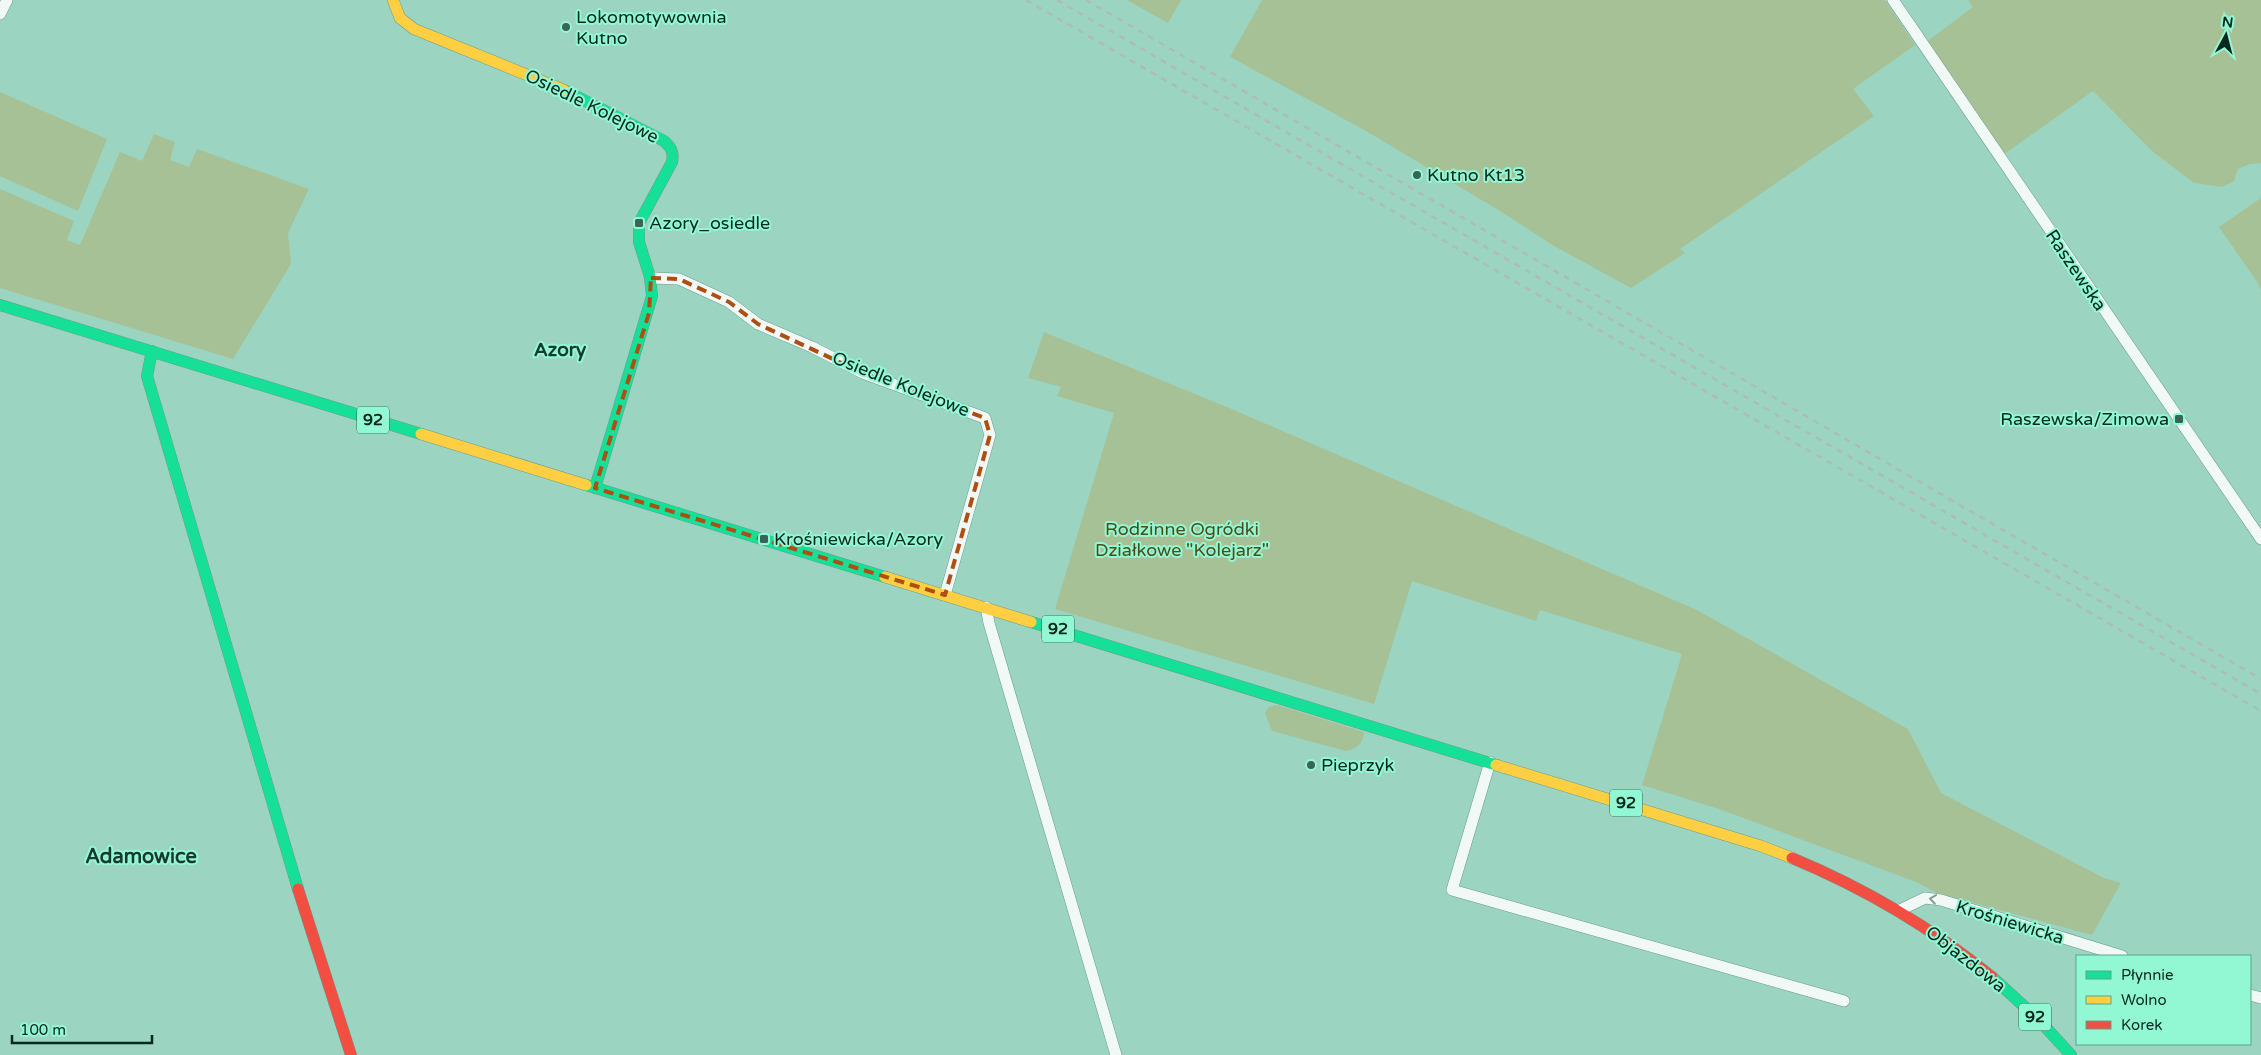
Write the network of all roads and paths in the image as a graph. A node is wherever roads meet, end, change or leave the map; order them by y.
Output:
1 (7, 0) edge
2 (393, 0) edge
3 (1893, 0) edge
4 (0, 14) edge
5 (651, 278) junction
6 (0, 305) edge
7 (152, 351) junction
8 (595, 488) junction
9 (2261, 538) edge
10 (945, 595) junction
11 (986, 607) junction
12 (1490, 762) junction
13 (1900, 910) junction
14 (2119, 955) edge
15 (1844, 1001) dead end
16 (351, 1055) edge
17 (1116, 1055) edge
18 (2071, 1055) edge

1 - 4 street
2 - 5 main road, Osiedle Kolejowe
3 - 9 street, Raszewska
5 - 8 main road, Osiedle Kolejowe
5 - 10 street, Osiedle Kolejowe
6 - 7 main road, 92
7 - 8 main road, 92
7 - 16 main road
8 - 10 main road, 92
10 - 11 main road, 92
11 - 12 main road, 92
11 - 17 street
12 - 13 main road, 92
12 - 15 street
14 -> 13 street, Krośniewicka
13 - 18 main road, Objazdowa / 92

